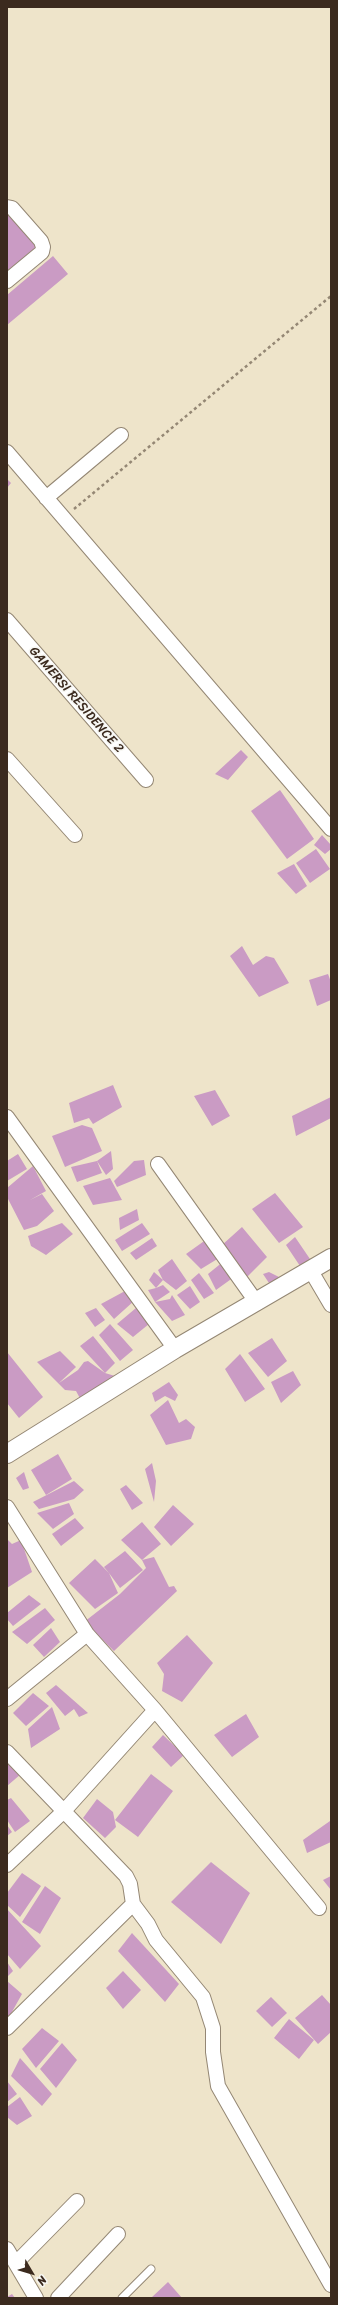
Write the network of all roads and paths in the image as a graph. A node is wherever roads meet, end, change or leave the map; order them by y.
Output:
1 (7, 207) edge
2 (7, 281) edge
3 (331, 296) edge
4 (121, 435) dead end
5 (7, 452) edge
6 (46, 498) junction
7 (63, 518) junction
8 (7, 620) edge
9 (7, 759) edge
10 (146, 780) dead end
11 (331, 829) edge
12 (74, 835) dead end
13 (7, 1117) edge
14 (158, 1164) dead end
15 (331, 1258) edge
16 (310, 1271) junction
17 (257, 1303) junction
18 (331, 1305) edge
19 (175, 1349) junction
20 (7, 1454) edge
21 (7, 1507) edge
22 (87, 1634) junction
23 (7, 1699) edge
24 (155, 1710) junction
25 (7, 1752) edge
26 (64, 1811) junction
27 (7, 1865) edge
28 (133, 1904) junction
29 (319, 1908) dead end
30 (7, 2028) edge
31 (76, 2201) dead end
32 (118, 2234) dead end
33 (7, 2249) edge
34 (16, 2264) junction
35 (151, 2269) dead end
36 (331, 2285) edge
37 (36, 2298) edge
38 (58, 2298) edge
39 (122, 2298) edge

1 - 2 street
3 - 7 path
4 - 6 street
5 - 6 street
6 - 7 street
7 - 11 street
8 - 10 street, GAMERSI RESIDENCE 2
9 - 12 street
13 - 19 street
14 - 17 street
15 - 16 street
16 - 17 street
16 - 18 street
17 - 19 street
19 - 20 street
21 - 22 street
22 - 23 street
22 - 24 street
24 - 26 street
24 - 29 street
25 - 26 street
26 - 27 street
26 - 28 street
28 - 30 street
28 - 36 street
31 - 34 street
32 - 38 street
33 - 34 street
34 - 37 street
35 - 39 lane

